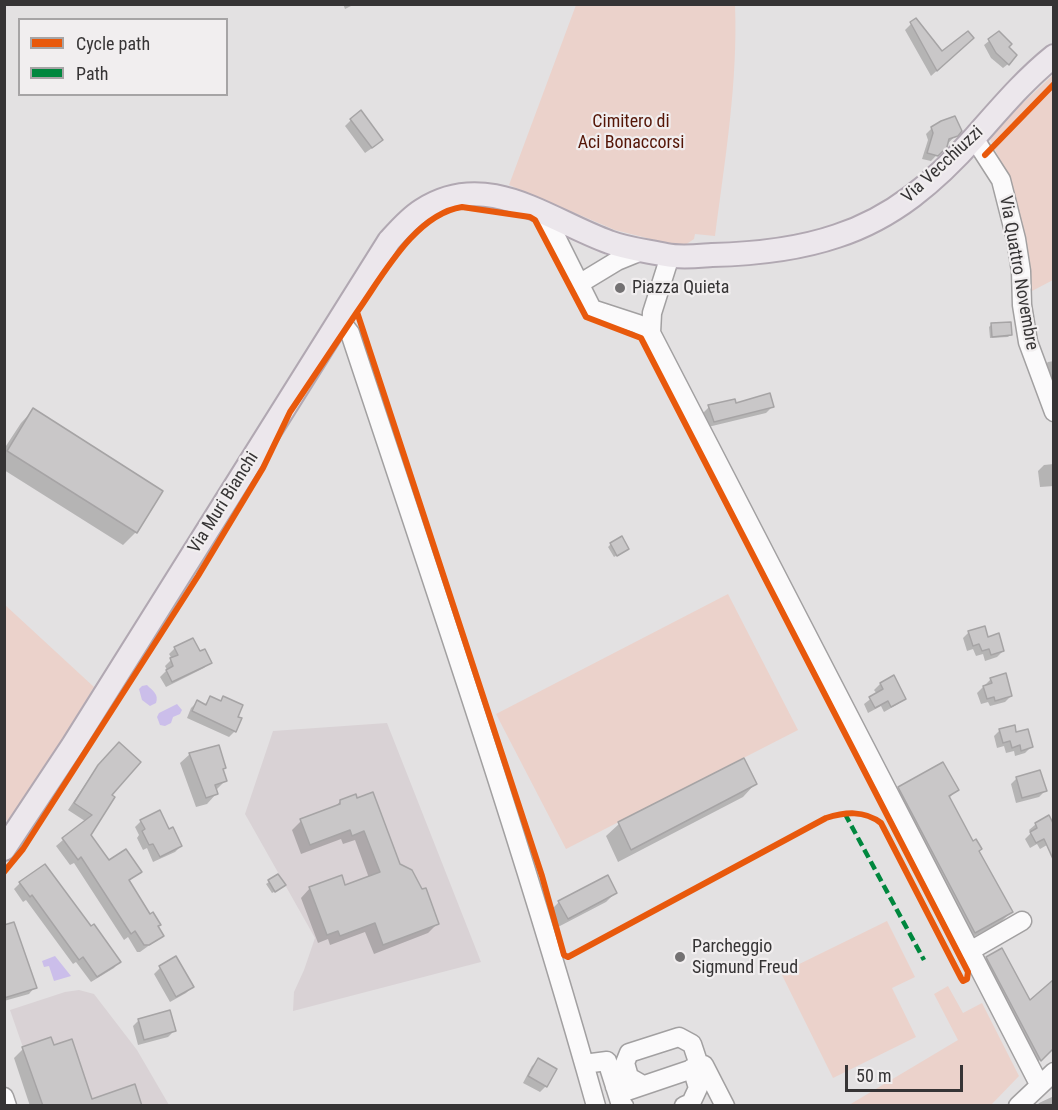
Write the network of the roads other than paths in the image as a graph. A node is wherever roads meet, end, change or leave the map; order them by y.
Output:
1 (1053, 56) edge
2 (974, 138) junction
3 (543, 211) junction
4 (644, 250) junction
5 (670, 256) junction
6 (579, 284) junction
7 (339, 319) junction
8 (651, 333) junction
9 (1053, 412) edge
10 (4, 849) edge
11 (1022, 921) dead end
12 (970, 951) junction
13 (584, 1064) junction
14 (695, 1067) junction
15 (1049, 1078) edge
16 (632, 1096) edge
17 (4, 1097) edge
18 (7, 1106) edge
19 (596, 1106) edge
20 (684, 1106) edge
21 (726, 1106) edge
22 (1018, 1106) edge

1 - 2 main road, Via Vecchiuzzi
2 - 5 main road, Via Vecchiuzzi
2 - 9 street, Via Quattro Novembre
3 - 4 main road, Via Muri Bianchi
3 - 6 street
3 - 7 main road, Via Muri Bianchi
4 - 5 main road, Via Vecchiuzzi
4 - 6 street
5 - 8 street
6 - 8 street
7 - 10 main road, Via Muri Bianchi
7 - 13 street
8 - 12 street
11 - 12 street
12 - 15 street
13 - 16 street
13 - 19 street
14 - 16 street
14 - 16 street
14 - 20 street
14 - 21 street
15 - 22 street
17 - 18 street

